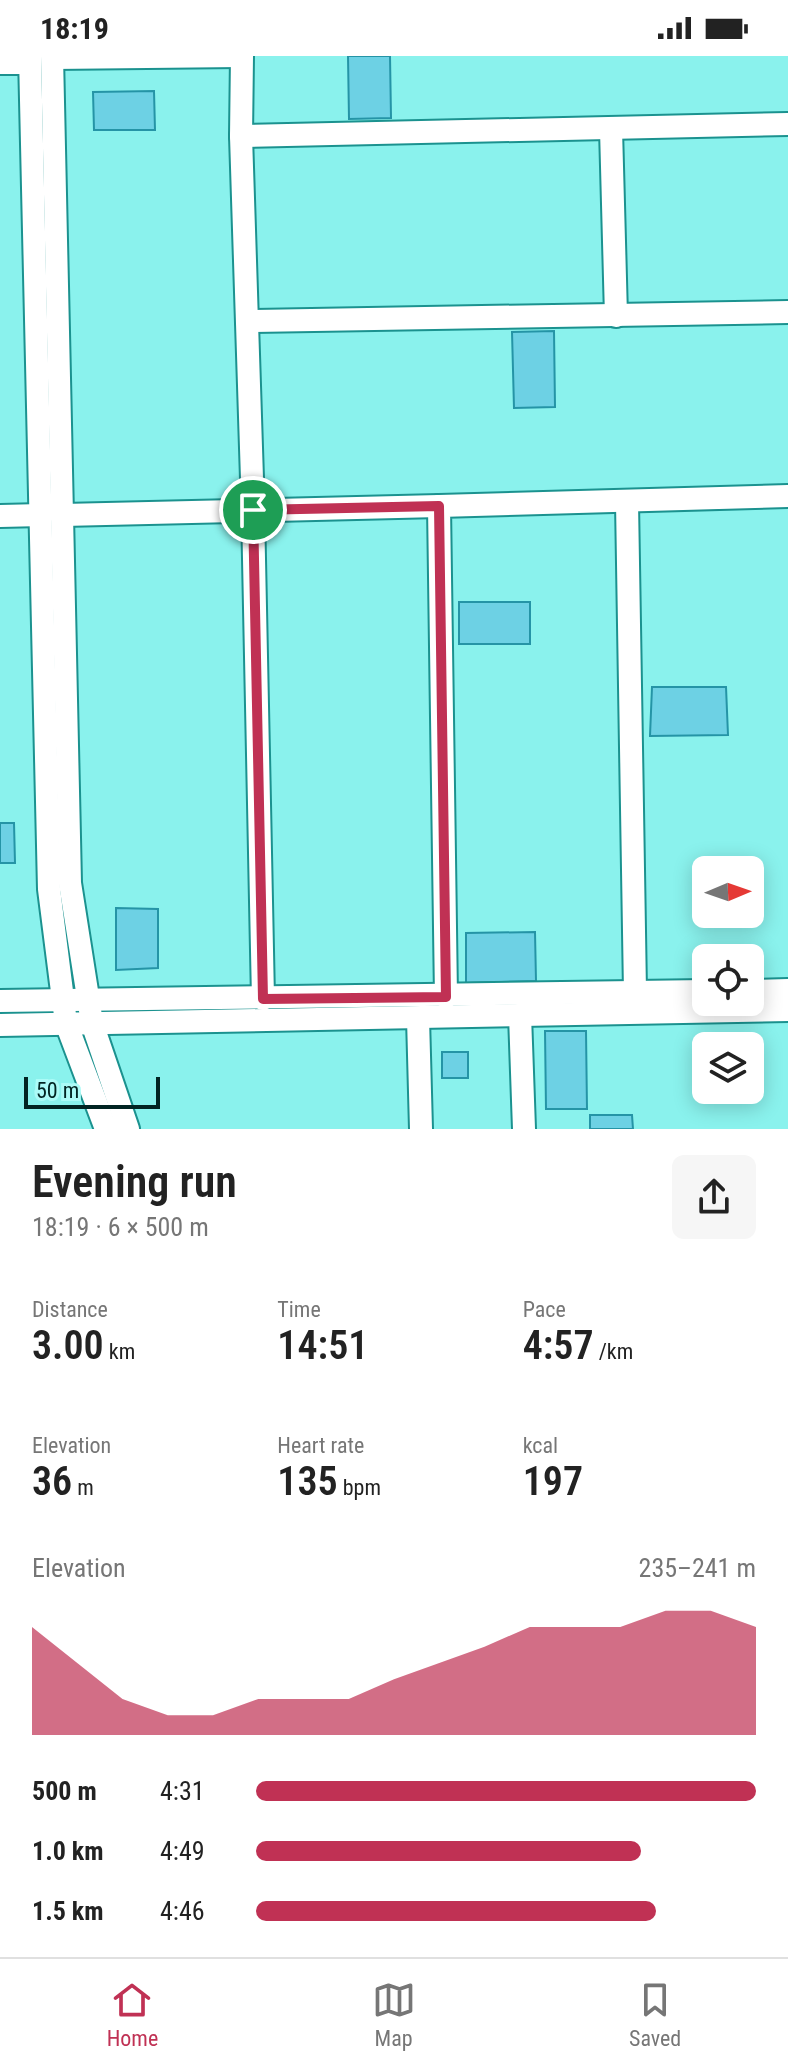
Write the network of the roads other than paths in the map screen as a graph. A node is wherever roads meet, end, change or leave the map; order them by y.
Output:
1 (241, 56) edge
2 (41, 58) edge
3 (0, 63) edge
4 (788, 124) edge
5 (611, 129) junction
6 (241, 136) junction
7 (788, 312) edge
8 (616, 316) junction
9 (247, 321) junction
10 (788, 496) edge
11 (627, 502) junction
12 (439, 506) junction
13 (253, 510) junction
14 (52, 515) junction
15 (0, 516) edge
16 (788, 990) edge
17 (692, 991) edge
18 (764, 991) edge
19 (635, 992) junction
20 (446, 997) junction
21 (63, 999) junction
22 (88, 999) junction
23 (263, 999) junction
24 (0, 1001) edge
25 (788, 1010) edge
26 (520, 1015) junction
27 (418, 1018) junction
28 (66, 1023) junction
29 (92, 1023) junction
30 (0, 1025) edge
31 (106, 1129) edge
32 (128, 1129) edge
33 (421, 1129) edge
34 (524, 1129) edge

1 - 2 street
1 - 6 street
2 - 3 street
2 - 14 street
4 - 5 street
5 - 6 street
5 - 8 street
6 - 9 street
7 - 8 street
8 - 9 street
9 - 13 street
10 - 11 street
11 - 12 street
11 - 19 street
12 - 13 street
12 - 20 street
13 - 14 street
13 - 23 street
14 - 15 street
14 - 21 street
14 - 22 street
16 - 18 street
17 - 19 street
19 - 20 street
20 - 23 street
21 - 22 street
21 - 24 street
21 - 28 street
22 - 23 street
22 - 29 street
25 - 26 street
26 - 27 street
26 - 34 street
27 - 29 street
27 - 33 street
28 - 29 street
28 - 30 street
28 - 31 street
29 - 32 street

